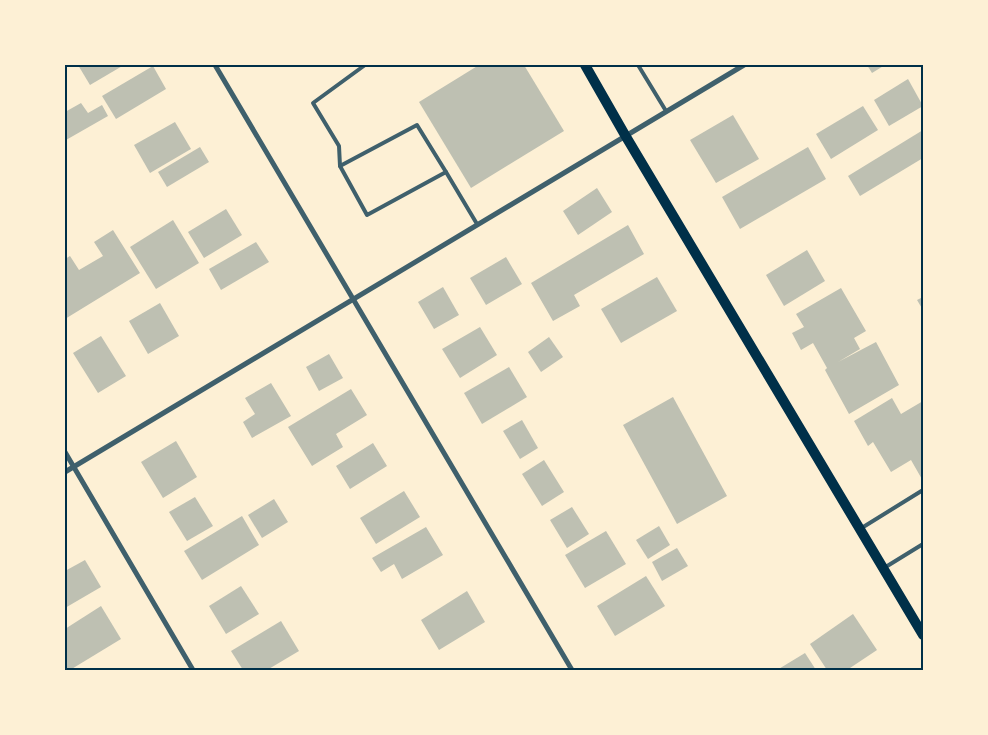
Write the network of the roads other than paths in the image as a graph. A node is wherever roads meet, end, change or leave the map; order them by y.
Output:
1 (215, 65) edge
2 (365, 65) edge
3 (586, 65) edge
4 (638, 65) edge
5 (744, 65) edge
6 (666, 111) junction
7 (625, 135) junction
8 (340, 166) junction
9 (446, 172) junction
10 (477, 224) junction
11 (353, 300) junction
12 (65, 452) edge
13 (74, 466) junction
14 (65, 472) edge
15 (923, 490) edge
16 (860, 529) junction
17 (923, 544) edge
18 (884, 568) junction
19 (923, 635) edge
20 (193, 670) edge
21 (572, 670) edge

1 - 11 street
2 - 8 lane
3 - 7 main road
4 - 6 lane
5 - 6 street
6 - 7 street
7 - 10 street
7 - 16 main road
8 - 9 lane
8 - 9 lane
9 - 10 lane
10 - 11 street
11 - 13 street
11 - 21 street
12 - 13 street
13 - 14 street
13 - 20 street
15 - 16 lane
16 - 18 main road
17 - 18 lane
18 - 19 main road

